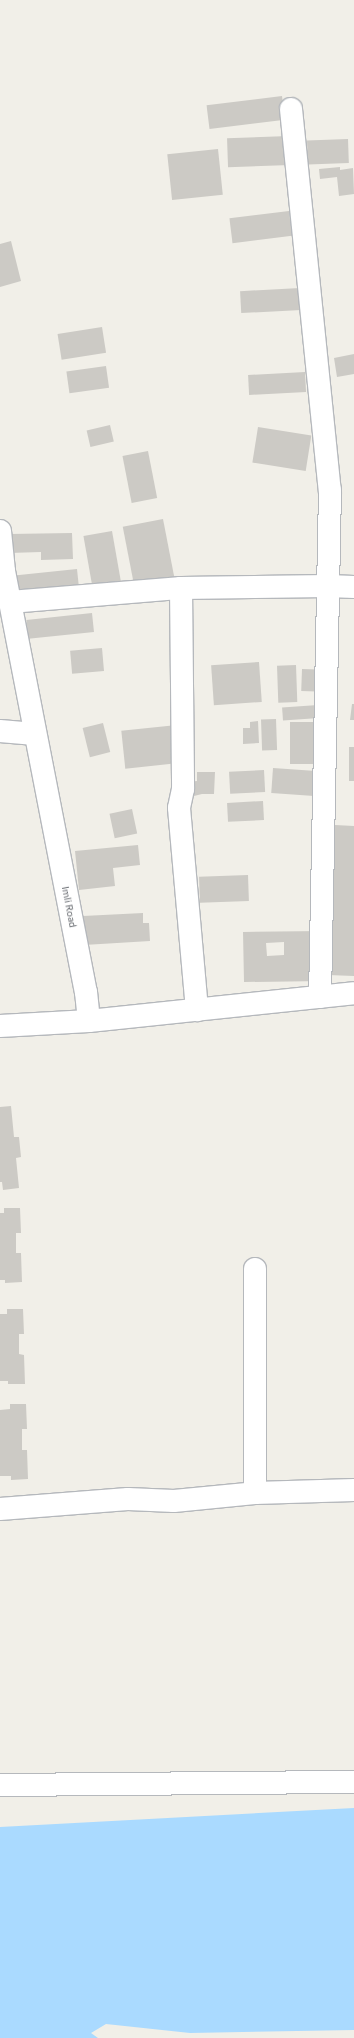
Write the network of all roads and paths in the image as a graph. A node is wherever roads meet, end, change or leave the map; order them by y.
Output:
1 (291, 109) dead end
2 (0, 530) edge
3 (328, 586) junction
4 (354, 587) edge
5 (181, 588) junction
6 (10, 602) junction
7 (0, 731) edge
8 (35, 734) junction
9 (354, 993) edge
10 (320, 997) junction
11 (198, 1010) junction
12 (89, 1021) junction
13 (0, 1026) edge
14 (255, 1269) dead end
15 (354, 1490) edge
16 (255, 1493) junction
17 (0, 1510) edge
18 (354, 1782) edge
19 (0, 1785) edge

1 - 3 street
2 - 6 street, Imli Road
3 - 4 street
3 - 5 street
3 - 10 street
5 - 6 street
5 - 11 street
6 - 8 street, Imli Road
7 - 8 street
8 - 12 street, Imli Road
9 - 10 street
10 - 11 street
11 - 12 street
12 - 13 street
14 - 16 street
15 - 16 street
16 - 17 street
18 - 19 street

